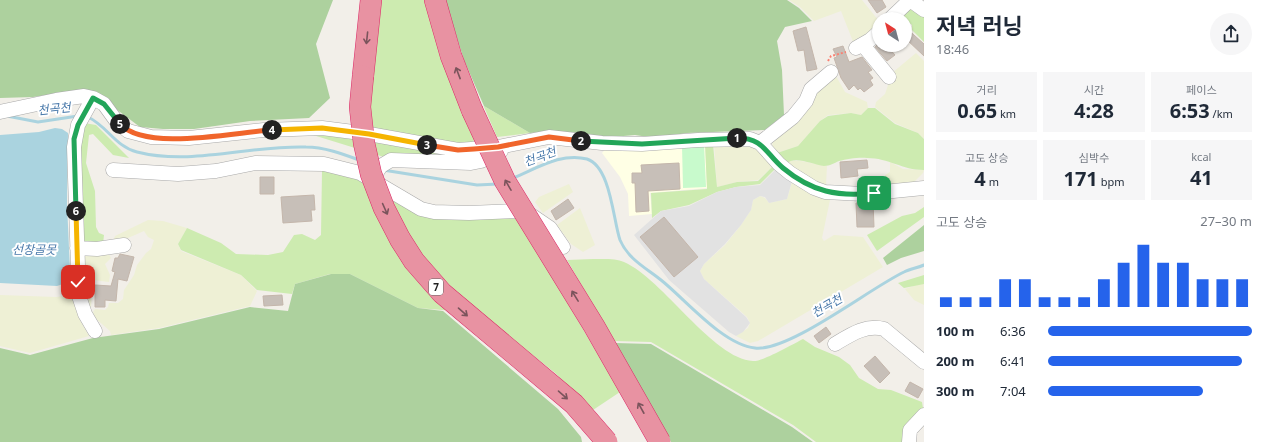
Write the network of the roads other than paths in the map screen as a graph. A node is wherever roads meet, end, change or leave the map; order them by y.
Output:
1 (371, 0) edge
2 (435, 0) edge
3 (910, 0) edge
4 (924, 10) edge
5 (897, 12) edge
6 (872, 37) edge
7 (831, 72) road end
8 (888, 77) dead end
9 (93, 98) junction
10 (0, 112) edge
11 (760, 143) junction
12 (512, 145) junction
13 (113, 170) dead end
14 (377, 172) junction
15 (924, 188) edge
16 (124, 245) dead end
17 (563, 247) dead end
18 (77, 248) junction
19 (95, 331) dead end
20 (835, 344) dead end
21 (924, 362) edge
22 (924, 415) edge
23 (607, 442) edge
24 (660, 442) edge
25 (909, 442) edge

1 -> 23 highway, 7, bridge
24 -> 2 highway, bridge
3 - 4 street
3 - 5 street
6 - 8 street
7 - 11 street
9 - 10 street
9 - 12 street
9 - 18 street
11 - 12 street
11 - 15 street
12 - 14 street
13 - 14 street
14 - 17 street
16 - 18 street
18 - 19 street
20 - 21 street
22 - 25 street

